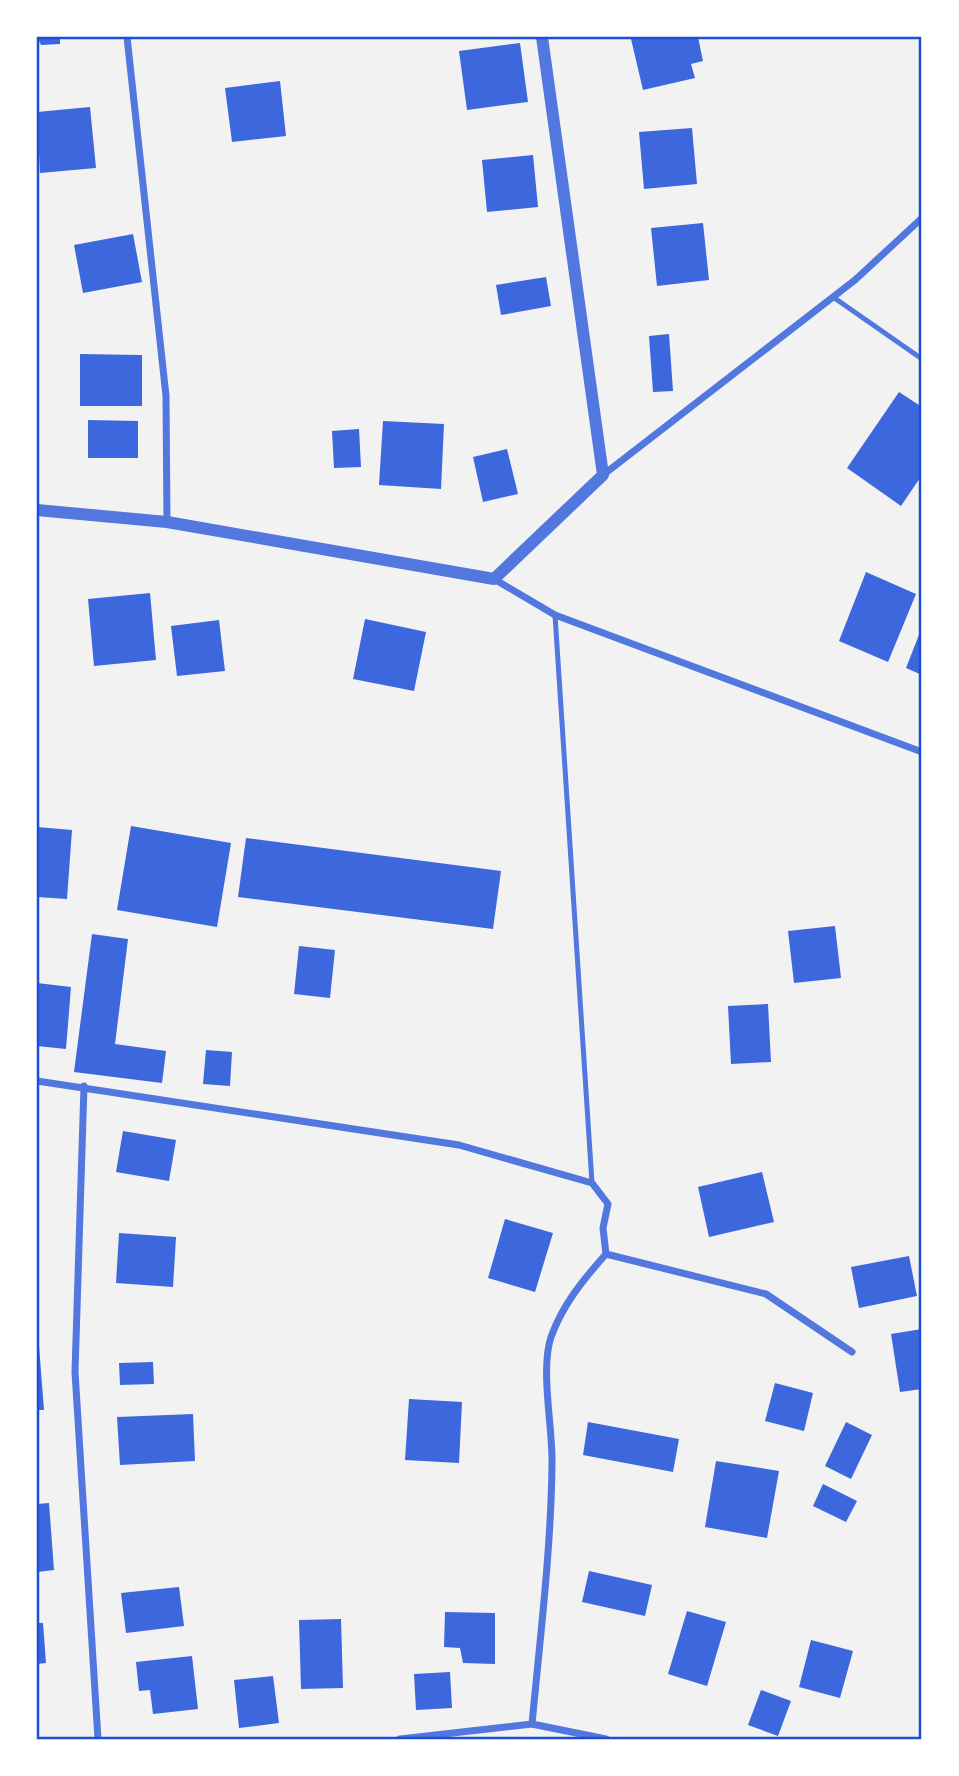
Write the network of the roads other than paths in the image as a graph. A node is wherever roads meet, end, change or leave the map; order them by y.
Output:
1 (127, 37) edge
2 (542, 37) edge
3 (922, 218) edge
4 (833, 297) junction
5 (922, 359) edge
6 (603, 475) junction
7 (37, 509) edge
8 (167, 522) junction
9 (494, 579) junction
10 (555, 615) junction
11 (922, 752) edge
12 (37, 1081) edge
13 (84, 1086) junction
14 (592, 1183) junction
15 (606, 1254) junction
16 (852, 1352) dead end
17 (533, 1724) junction
18 (98, 1739) edge
19 (400, 1739) edge
20 (606, 1739) edge

1 - 8 street
2 - 6 street
3 - 4 street
4 - 5 lane
4 - 6 street
6 - 9 street
7 - 8 street
8 - 9 street
9 - 10 street
10 - 11 street
10 - 14 lane
12 - 13 street
13 - 14 street
13 - 18 street
14 - 15 street
15 - 16 street
15 - 17 street
17 - 19 street
17 - 20 street

